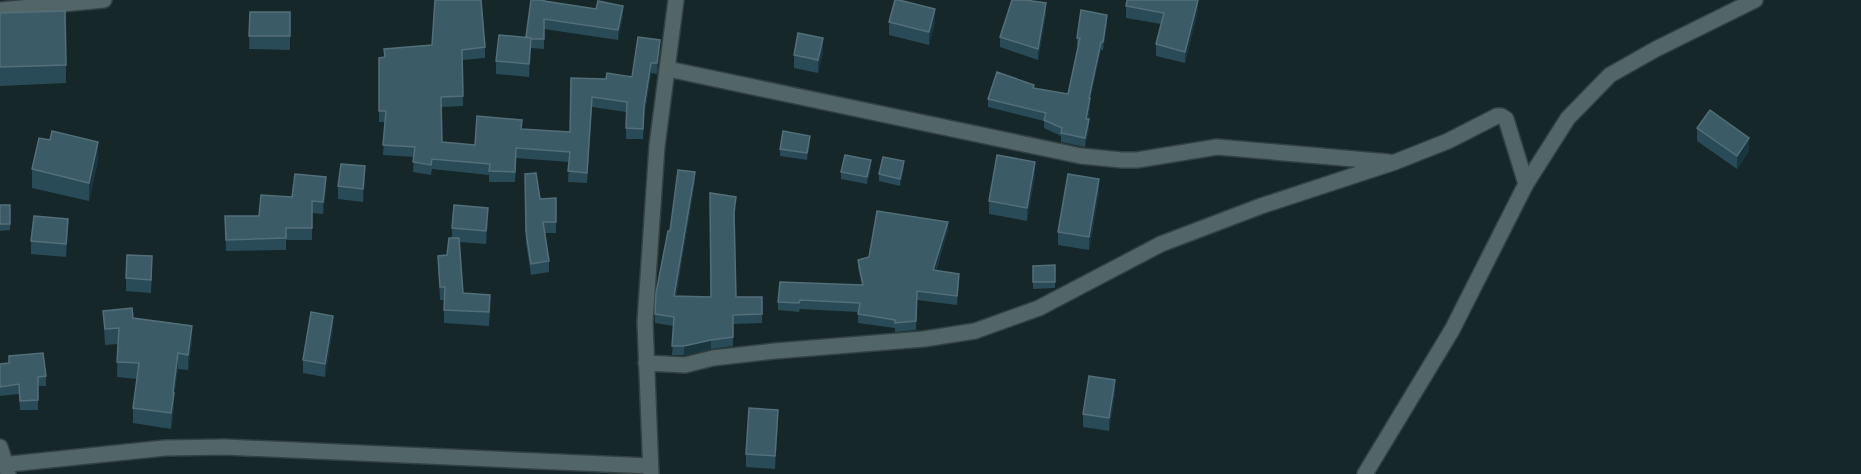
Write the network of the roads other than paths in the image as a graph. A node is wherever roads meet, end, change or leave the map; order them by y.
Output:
1 (104, 0) edge
2 (676, 0) edge
3 (1755, 0) edge
4 (0, 10) edge
5 (668, 69) junction
6 (1395, 162) junction
7 (1526, 184) junction
8 (646, 363) junction
9 (0, 447) edge
10 (5, 468) edge
11 (651, 470) edge
12 (1365, 474) edge

1 - 4 street
2 - 5 street
3 - 7 street
5 - 6 street
5 - 8 street
6 - 7 street
6 - 8 street
7 - 12 street
8 - 11 street
9 - 10 street
10 - 11 street

